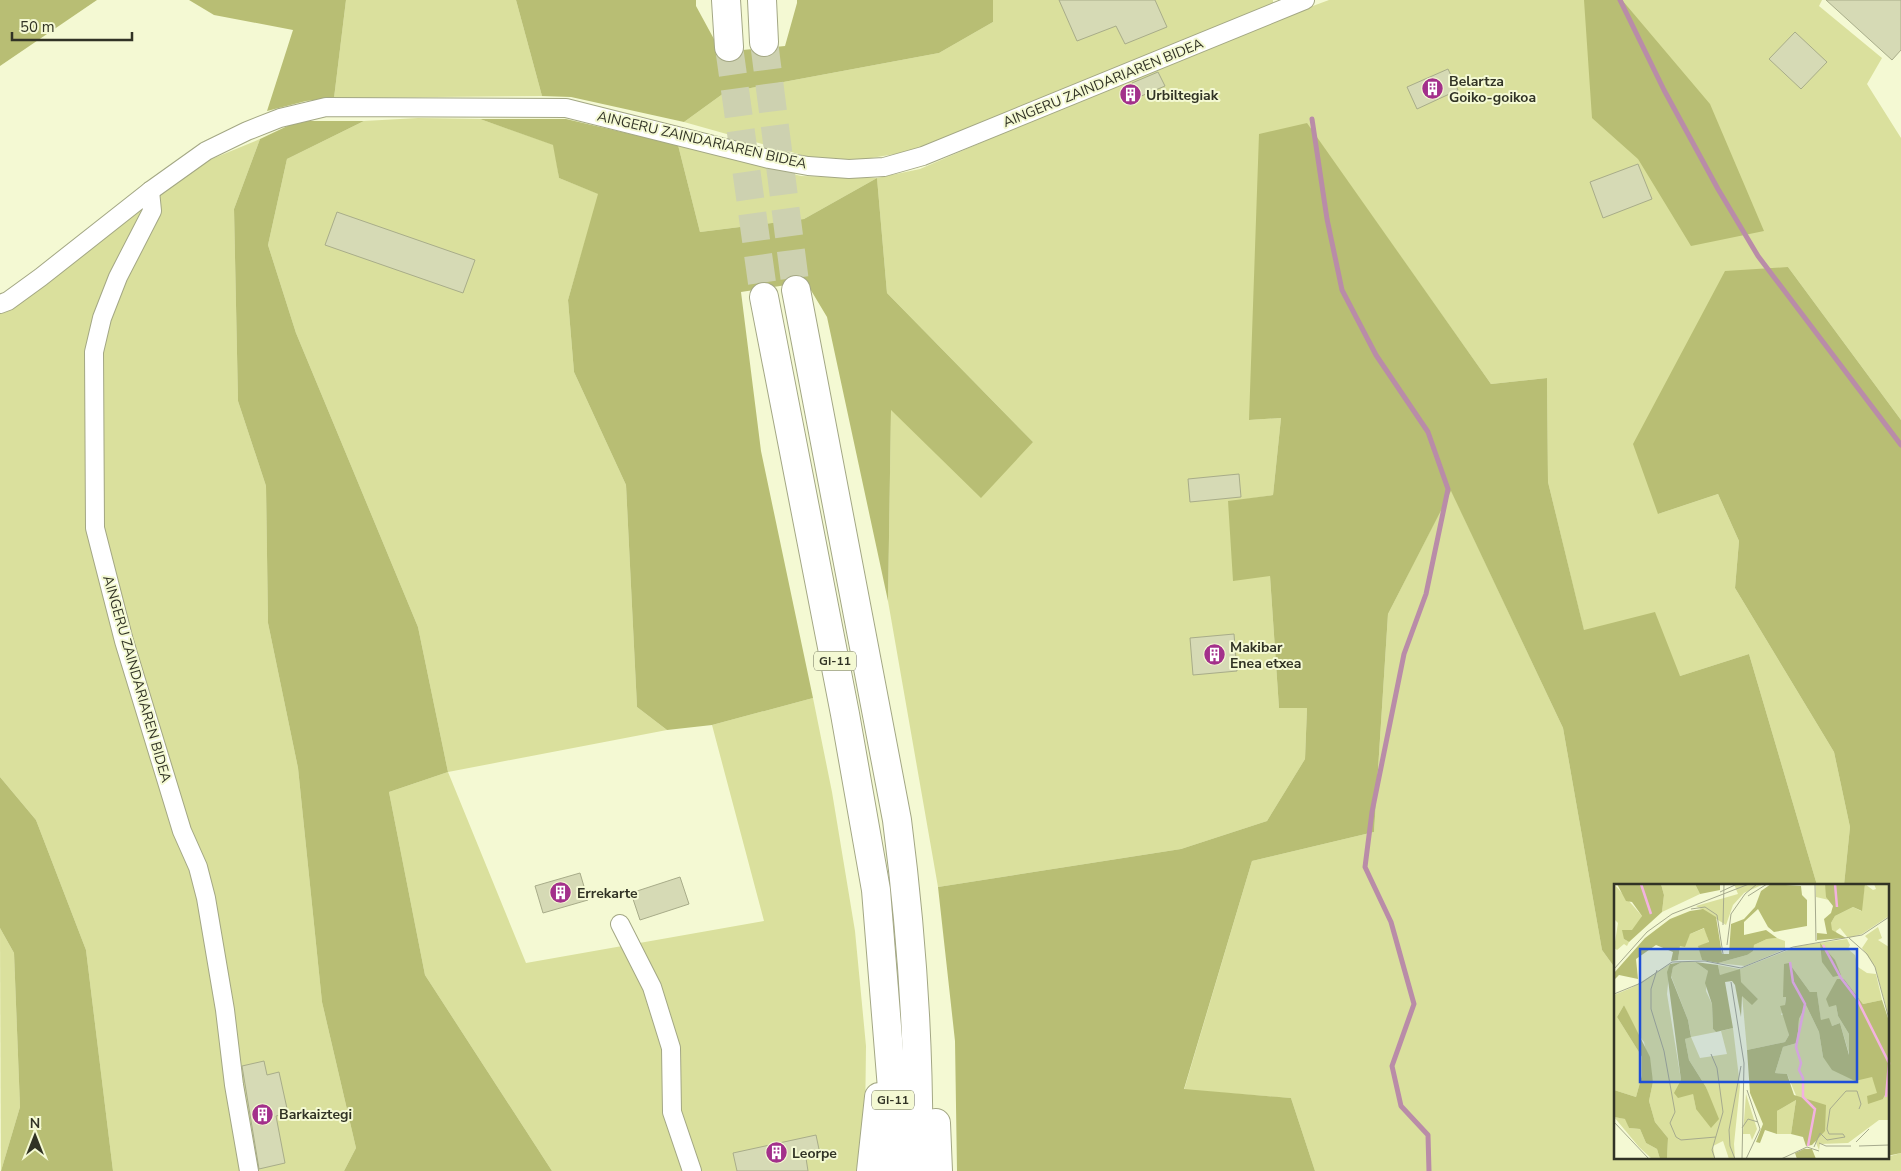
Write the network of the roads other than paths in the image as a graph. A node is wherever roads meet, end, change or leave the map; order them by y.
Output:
1 (726, 0) edge
2 (762, 0) edge
3 (1305, 0) edge
4 (764, 42) tunnel mouth
5 (729, 47) tunnel mouth
6 (150, 191) junction
7 (796, 290) tunnel mouth
8 (764, 297) tunnel mouth
9 (0, 304) edge
10 (905, 879) junction
11 (620, 924) dead end
12 (887, 1028) junction
13 (249, 1171) edge
14 (692, 1171) edge
15 (871, 1171) edge
16 (894, 1171) edge
17 (918, 1171) edge
18 (938, 1171) edge

1 - 5 highway
2 - 4 highway
3 - 6 street, AINGERU ZAINDARIAREN BIDEA
6 - 9 street, AINGERU ZAINDARIAREN BIDEA
6 - 13 street, AINGERU ZAINDARIAREN BIDEA
7 - 10 highway, GI-11
8 - 12 highway, GI-11
10 - 17 highway, GI-11
10 - 18 highway
11 - 14 street
12 - 15 highway
12 - 16 highway, GI-11

